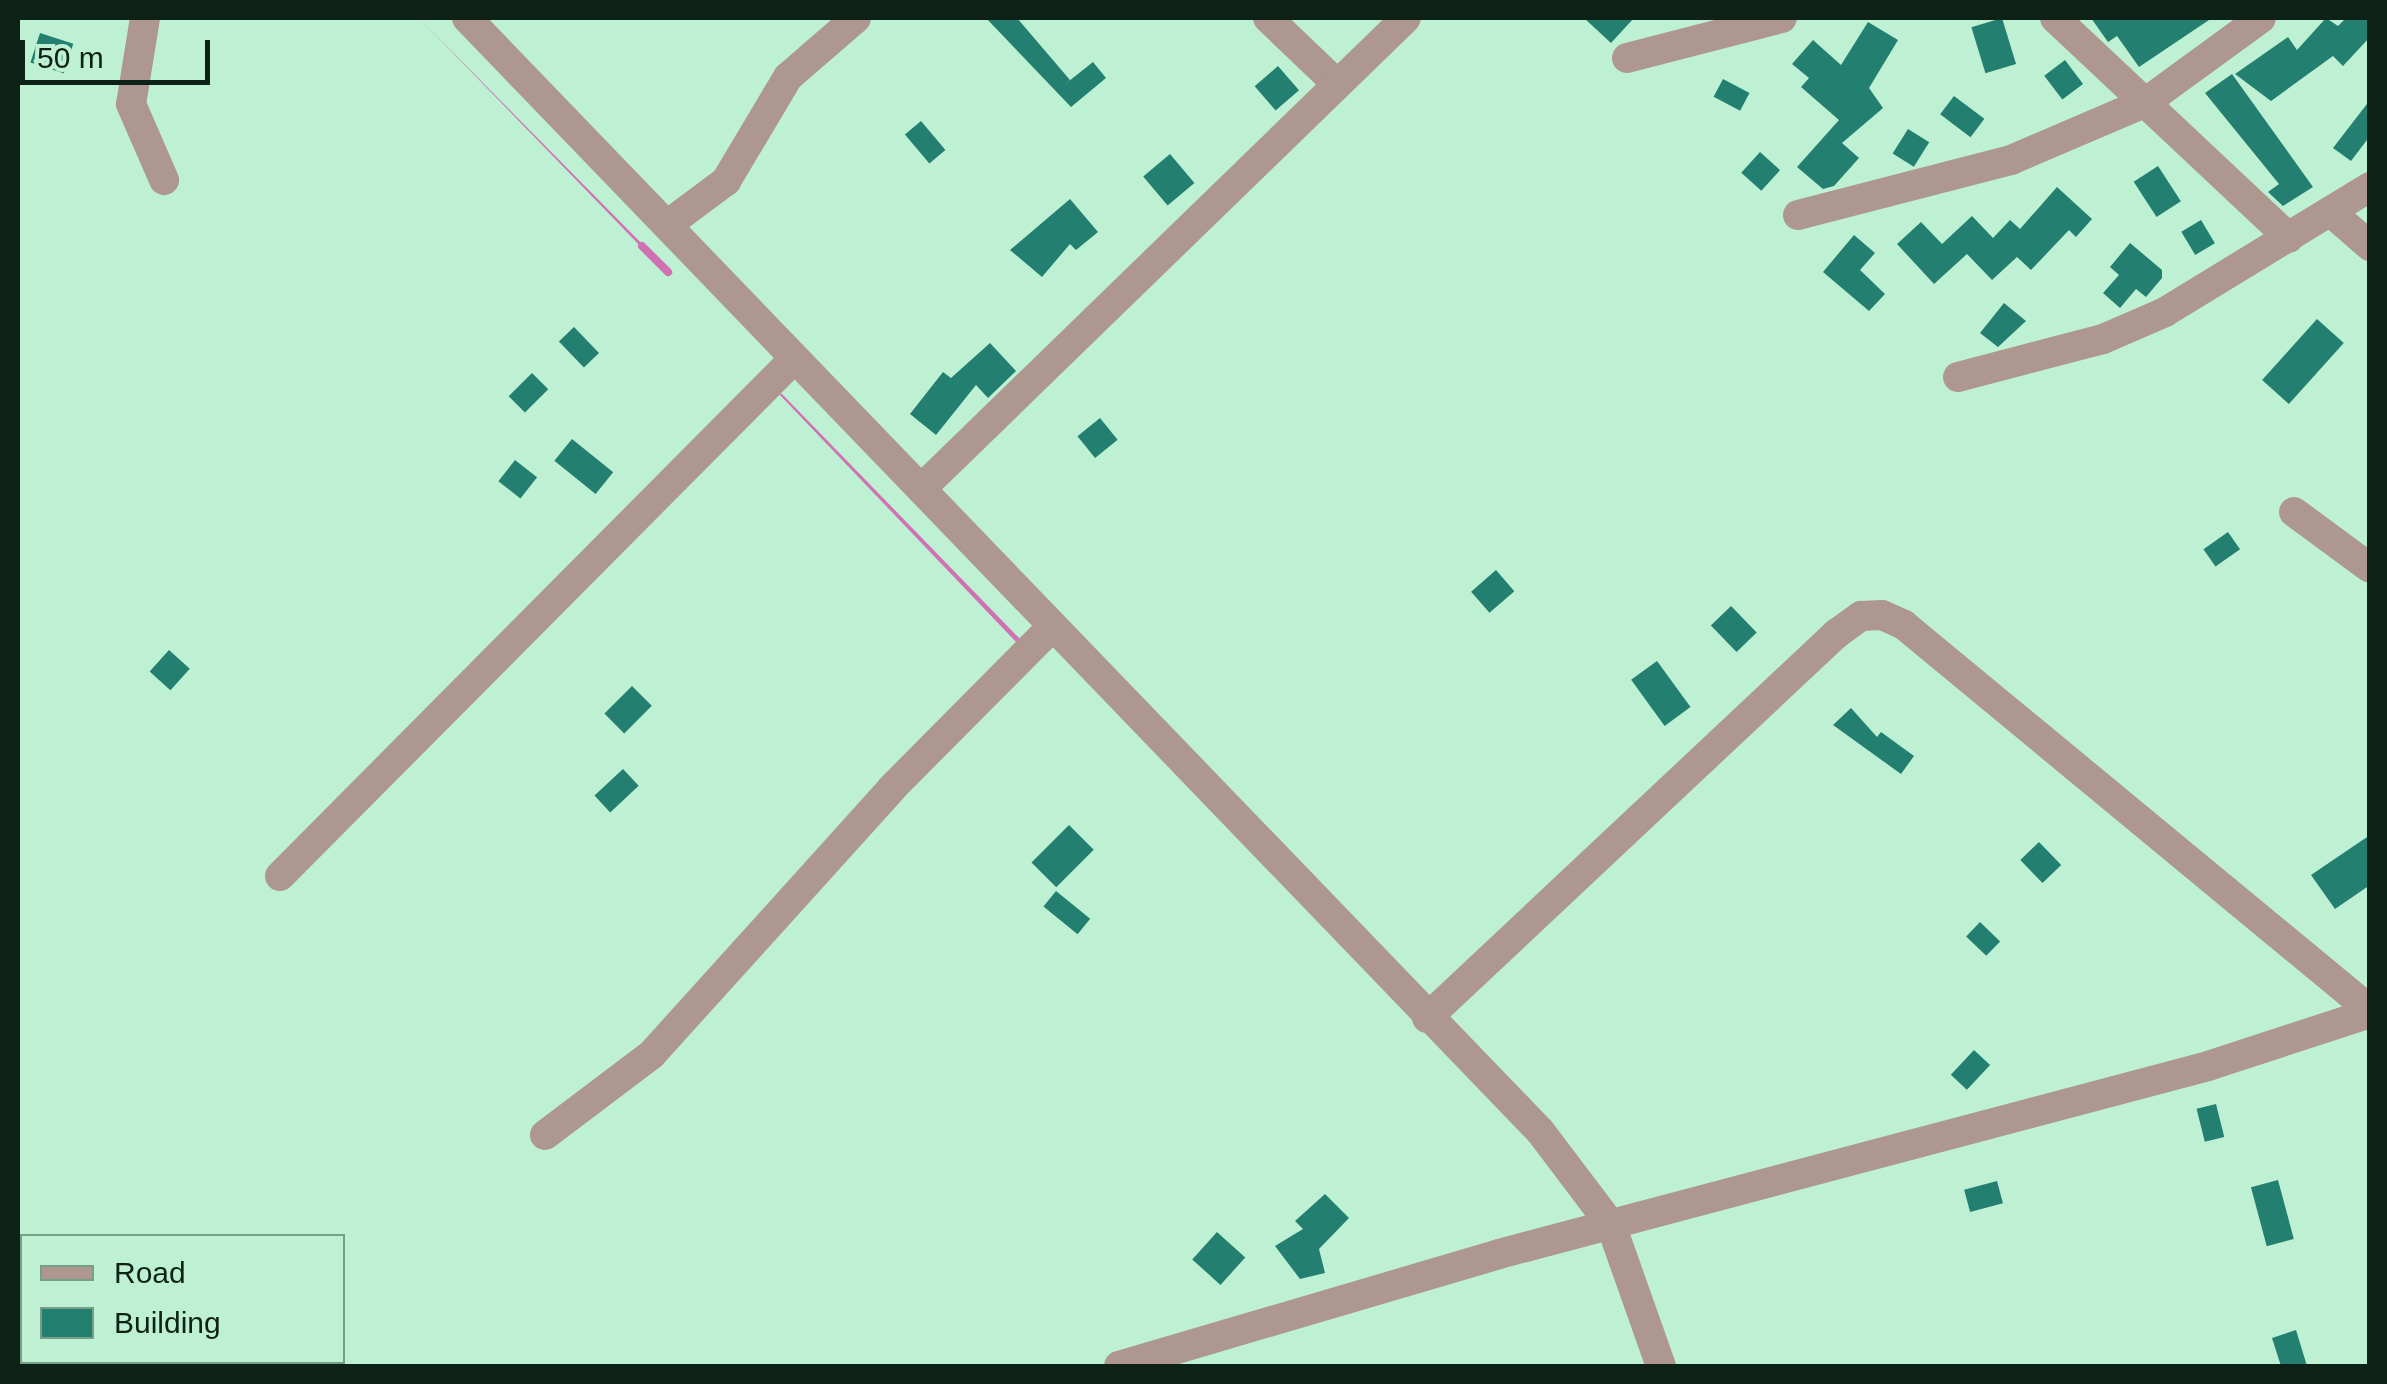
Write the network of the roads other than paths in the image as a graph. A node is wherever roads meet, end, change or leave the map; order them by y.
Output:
1 (145, 18) edge
2 (468, 18) edge
3 (856, 18) edge
4 (1268, 18) edge
5 (1406, 18) edge
6 (1782, 18) edge
7 (2055, 18) edge
8 (2261, 18) edge
9 (1627, 58) dead end
10 (1336, 82) junction
11 (2146, 102) junction
12 (164, 180) dead end
13 (2370, 187) edge
14 (2333, 214) junction
15 (1798, 215) dead end
16 (667, 224) junction
17 (2289, 238) junction
18 (2370, 246) edge
19 (794, 358) junction
20 (1958, 377) dead end
21 (923, 487) junction
22 (2294, 512) dead end
23 (2370, 568) edge
24 (1050, 629) junction
25 (280, 876) dead end
26 (2370, 1012) edge
27 (1427, 1018) junction
28 (545, 1135) dead end
29 (1611, 1224) junction
30 (1120, 1366) edge
31 (1661, 1366) edge

1 - 12 street
2 - 16 street
3 - 16 street
4 - 10 street
5 - 10 street
6 - 9 street
7 - 11 street
8 - 11 street
10 - 21 street
11 - 15 street
11 - 17 street
13 - 14 street
14 - 17 street
14 - 18 street
16 - 19 street
17 - 20 street
19 - 21 street
19 - 25 street
21 - 24 street
22 - 23 street
24 - 27 street
24 - 28 street
26 - 27 street
26 - 29 street
27 - 29 street
29 - 30 street
29 - 31 street

